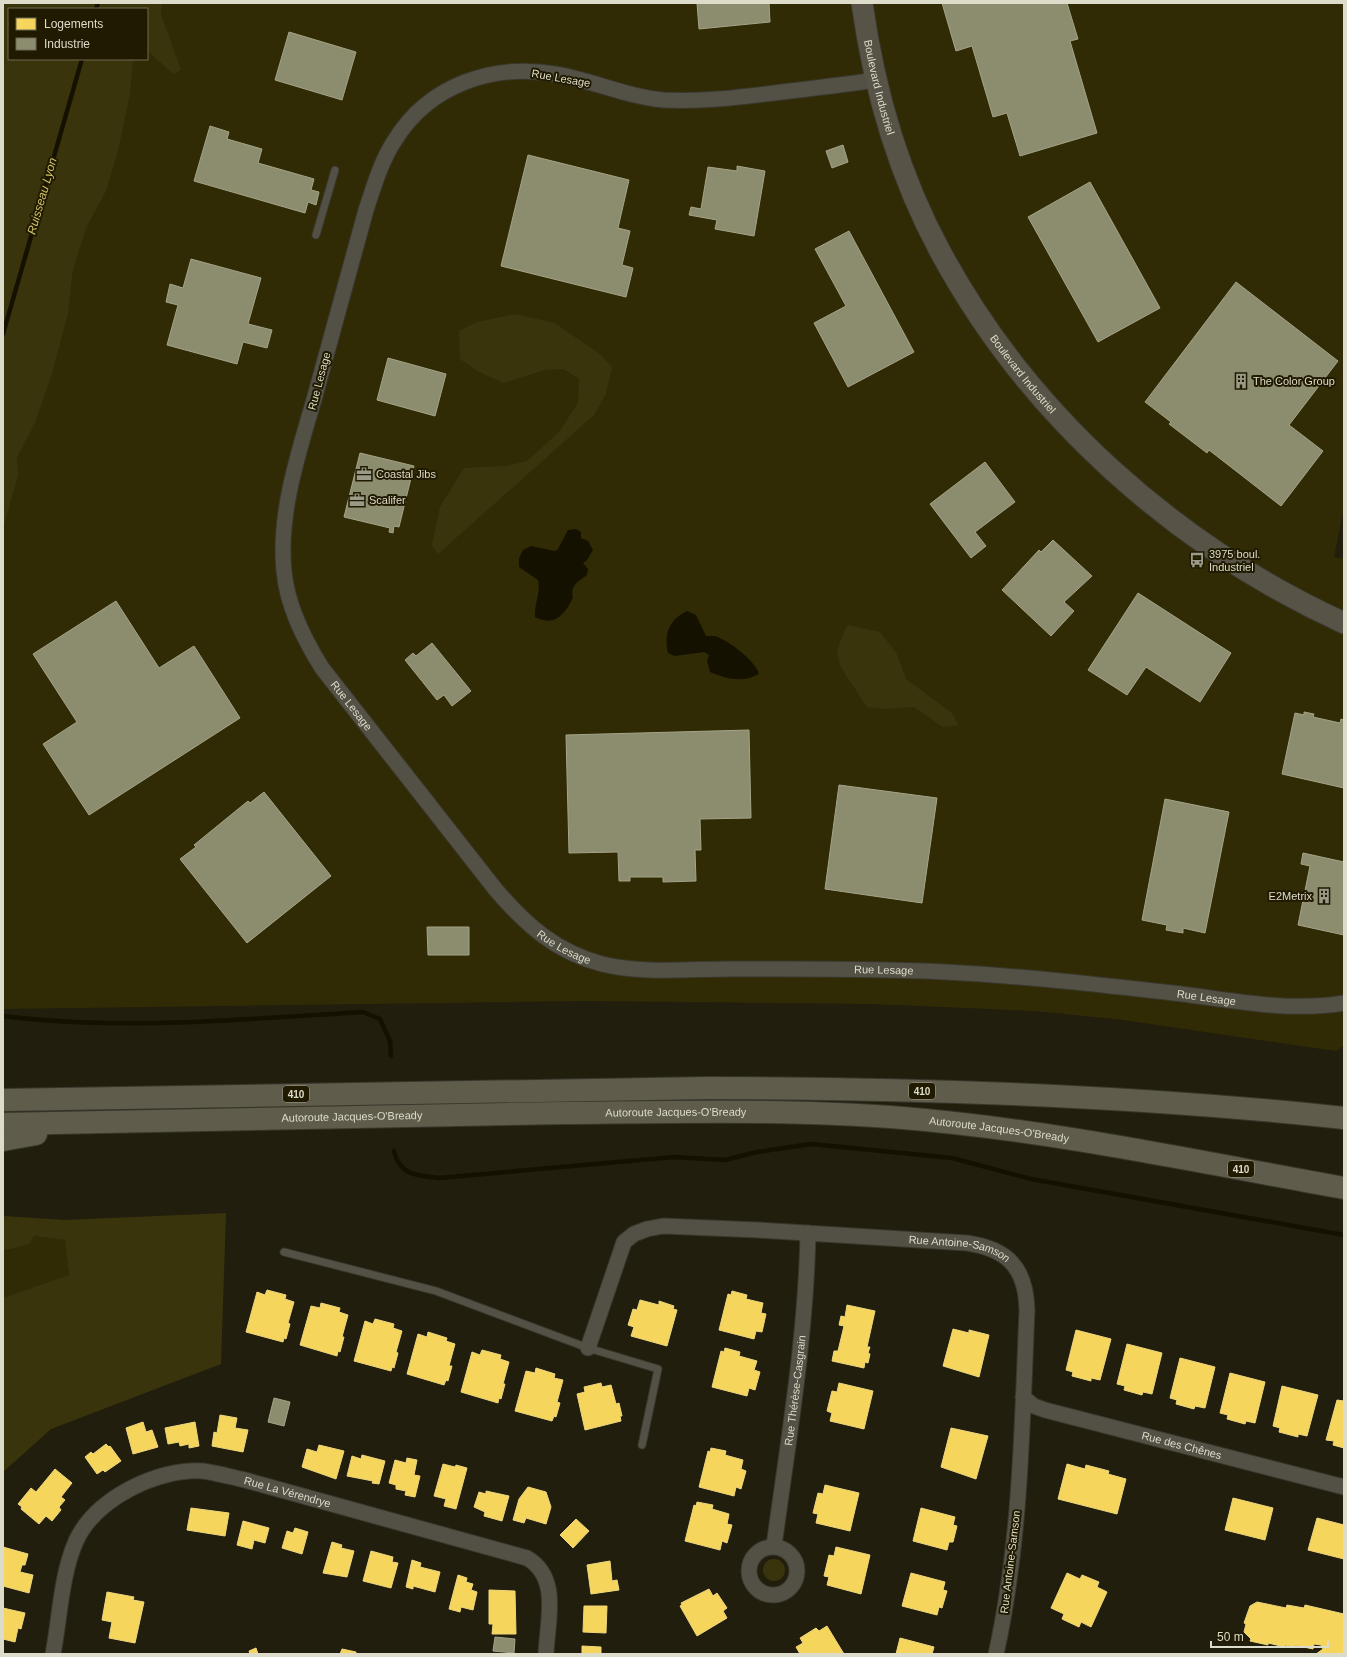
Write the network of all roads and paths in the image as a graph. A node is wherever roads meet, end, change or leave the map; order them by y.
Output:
1 (862, 3) edge
2 (875, 80) junction
3 (334, 170) dead end
4 (316, 235) dead end
5 (1344, 623) edge
6 (1344, 1003) edge
7 (3, 1094) edge
8 (49, 1099) junction
9 (3, 1100) edge
10 (1344, 1118) edge
11 (98, 1122) junction
12 (3, 1124) edge
13 (3, 1140) edge
14 (1344, 1188) edge
15 (808, 1233) junction
16 (284, 1252) dead end
17 (588, 1348) junction
18 (1023, 1397) junction
19 (642, 1445) dead end
20 (1344, 1487) edge
21 (774, 1546) dead end
22 (53, 1654) edge
23 (546, 1654) edge
24 (996, 1654) edge

1 - 2 main road, Boulevard Industriel
2 - 5 main road, Boulevard Industriel
2 - 6 street, Rue Lesage
3 - 4 lane
7 - 8 highway
8 - 9 highway, Autoroute Jacques-O'Bready / 410
8 - 10 highway, Autoroute Jacques-O'Bready / 410
11 - 12 highway, Autoroute Jacques-O'Bready / 410
11 - 13 highway
11 - 14 highway, Autoroute Jacques-O'Bready / 410
15 - 17 street, Rue Antoine-Samson
15 - 18 street, Rue Antoine-Samson
15 - 21 street, Rue Thérèse-Casgrain
16 - 17 lane
17 - 19 lane
18 - 20 street, Rue des Chênes
18 - 24 street, Rue Antoine-Samson
22 - 23 street, Rue La Vérendrye

